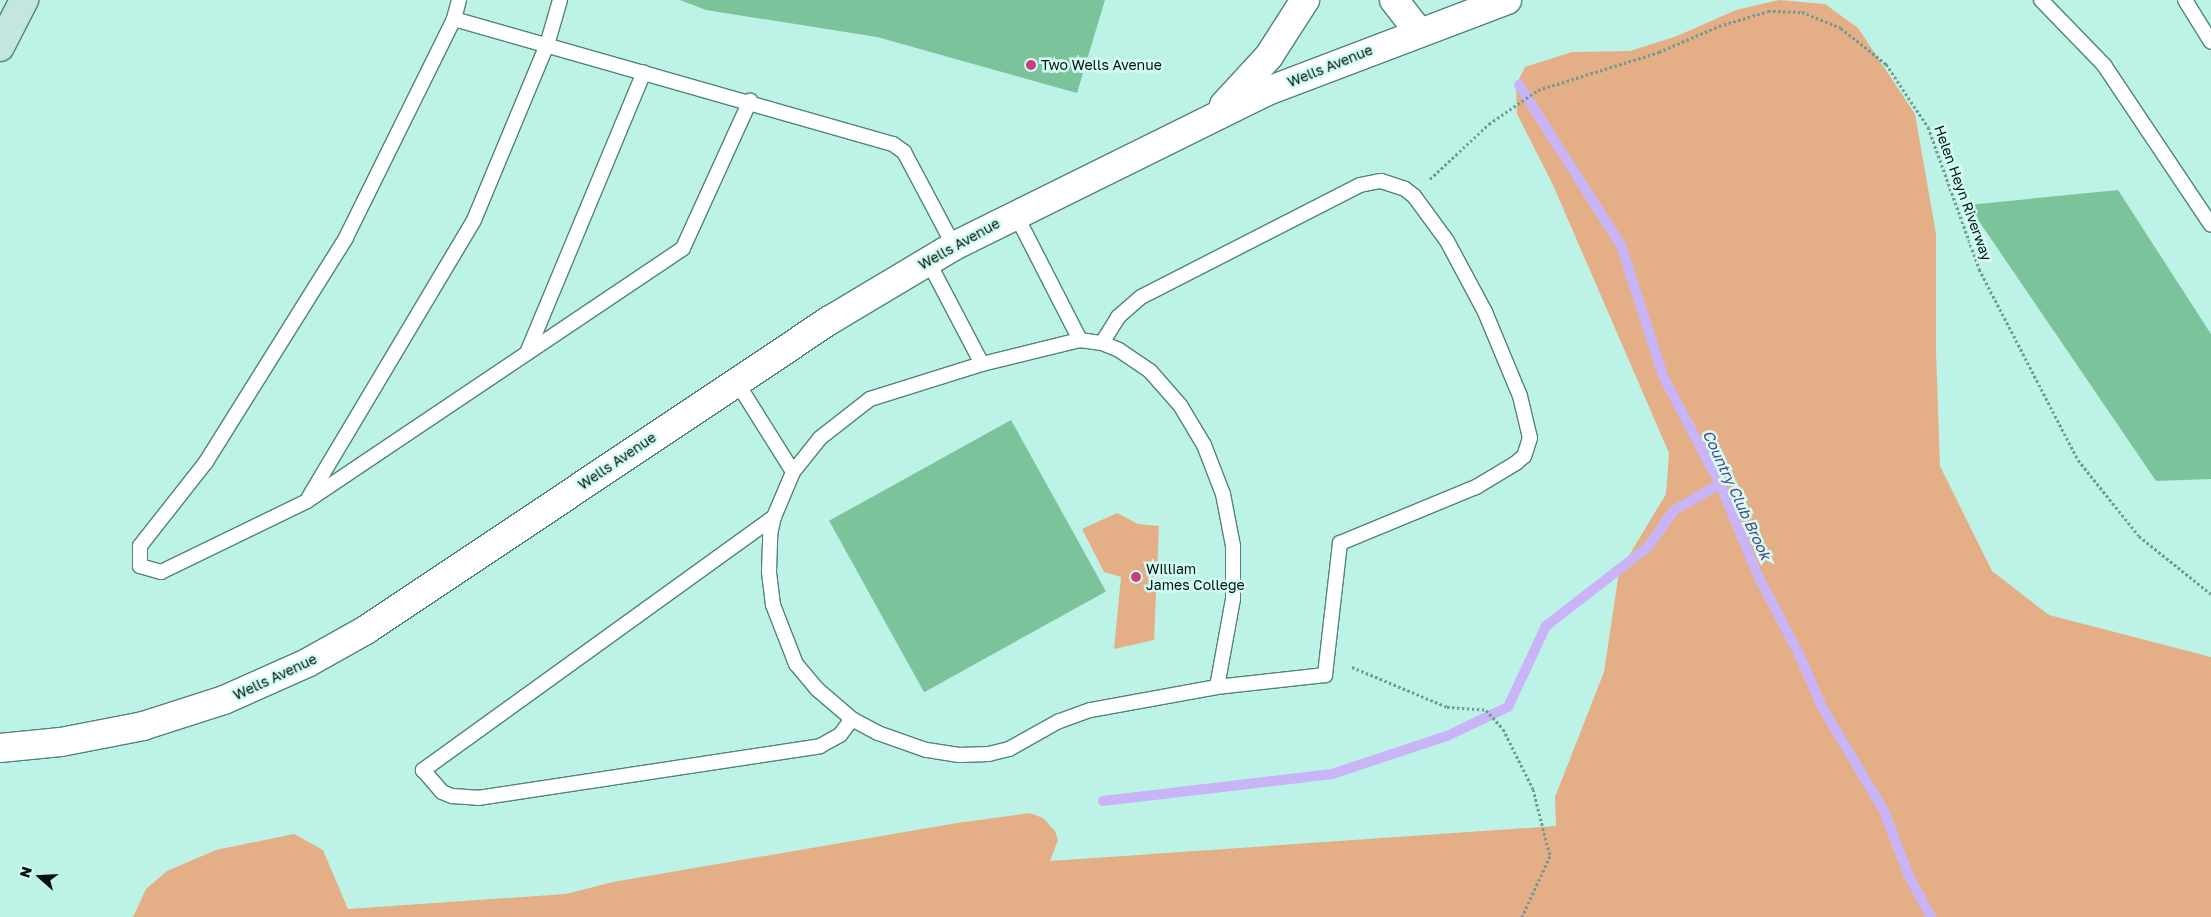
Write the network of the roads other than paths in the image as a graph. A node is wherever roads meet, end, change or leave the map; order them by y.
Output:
1 (24, 0) edge
2 (459, 0) edge
3 (560, 0) edge
4 (1306, 0) edge
5 (1394, 0) edge
6 (1507, 0) edge
7 (2041, 0) edge
8 (2184, 0) edge
9 (1457, 8) edge
10 (454, 19) junction
11 (1418, 31) junction
12 (2211, 42) edge
13 (547, 45) junction
14 (0, 47) edge
15 (644, 72) junction
16 (750, 101) junction
17 (1214, 115) junction
18 (1015, 213) junction
19 (2211, 225) edge
20 (954, 246) junction
21 (928, 261) junction
22 (1080, 340) junction
23 (1102, 343) junction
24 (527, 352) junction
25 (982, 364) junction
26 (736, 381) junction
27 (794, 472) junction
28 (307, 500) junction
29 (774, 517) junction
30 (1217, 687) junction
31 (852, 719) junction
32 (0, 748) edge

1 - 14 main road
2 - 10 lane
3 - 13 lane
4 - 17 street, Wells Avenue
5 - 11 street
6 - 9 street, Wells Avenue
7 - 19 lane
8 - 12 lane
9 - 11 street, Wells Avenue
10 - 13 lane
10 - 28 lane
11 - 17 street, Wells Avenue
13 - 15 lane
13 - 28 lane
15 - 16 lane
15 - 24 lane
16 - 20 lane
16 - 24 lane
17 - 18 street, Wells Avenue
18 - 20 street, Wells Avenue
18 - 22 lane
20 - 21 street, Wells Avenue
21 - 25 lane
21 - 26 street, Wells Avenue
22 - 23 lane
22 - 25 lane
23 - 30 lane
23 - 30 lane
24 - 28 lane
25 - 27 lane
26 - 27 lane
26 - 32 street, Wells Avenue
27 - 29 lane
29 - 31 lane
29 - 31 lane
30 - 31 lane

